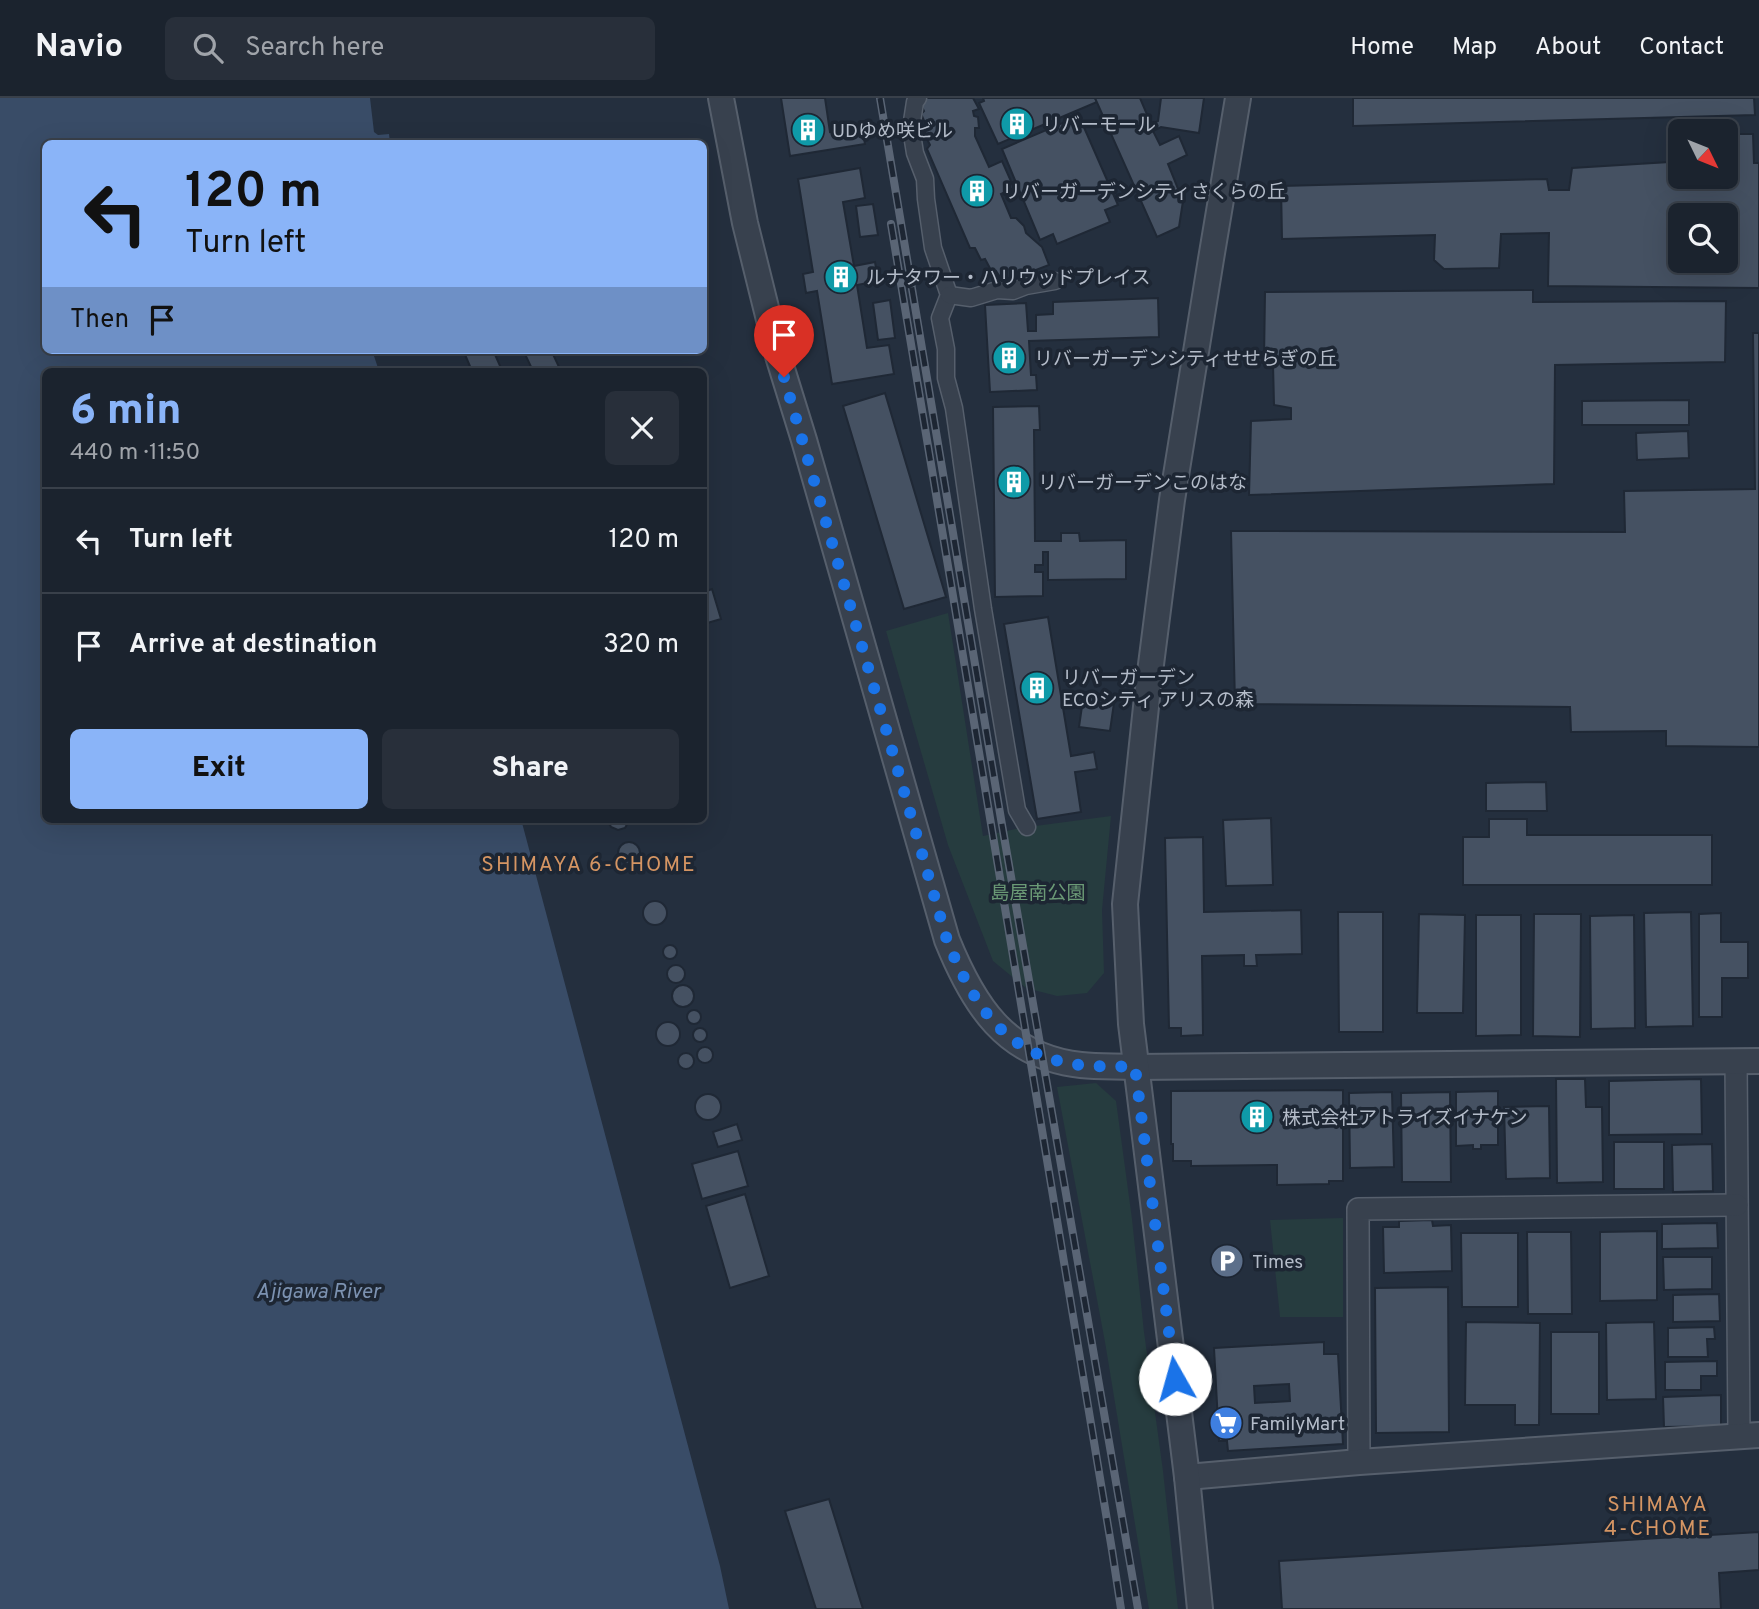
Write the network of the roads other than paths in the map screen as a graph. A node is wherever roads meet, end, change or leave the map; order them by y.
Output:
1 (721, 98) edge
2 (918, 98) edge
3 (1238, 98) edge
4 (1055, 281) dead end
5 (949, 295) junction
6 (1027, 827) dead end
7 (1748, 1061) edge
8 (1135, 1067) junction
9 (1737, 1205) junction
10 (1749, 1435) edge
11 (1359, 1462) junction
12 (1187, 1477) junction
13 (1200, 1609) edge

1 - 8 street
2 - 5 street
3 - 8 street
4 - 5 street
5 - 6 street
7 - 8 street
7 - 9 street
8 - 12 street
9 - 10 street
9 - 11 street
10 - 11 street
11 - 12 street
12 - 13 street

